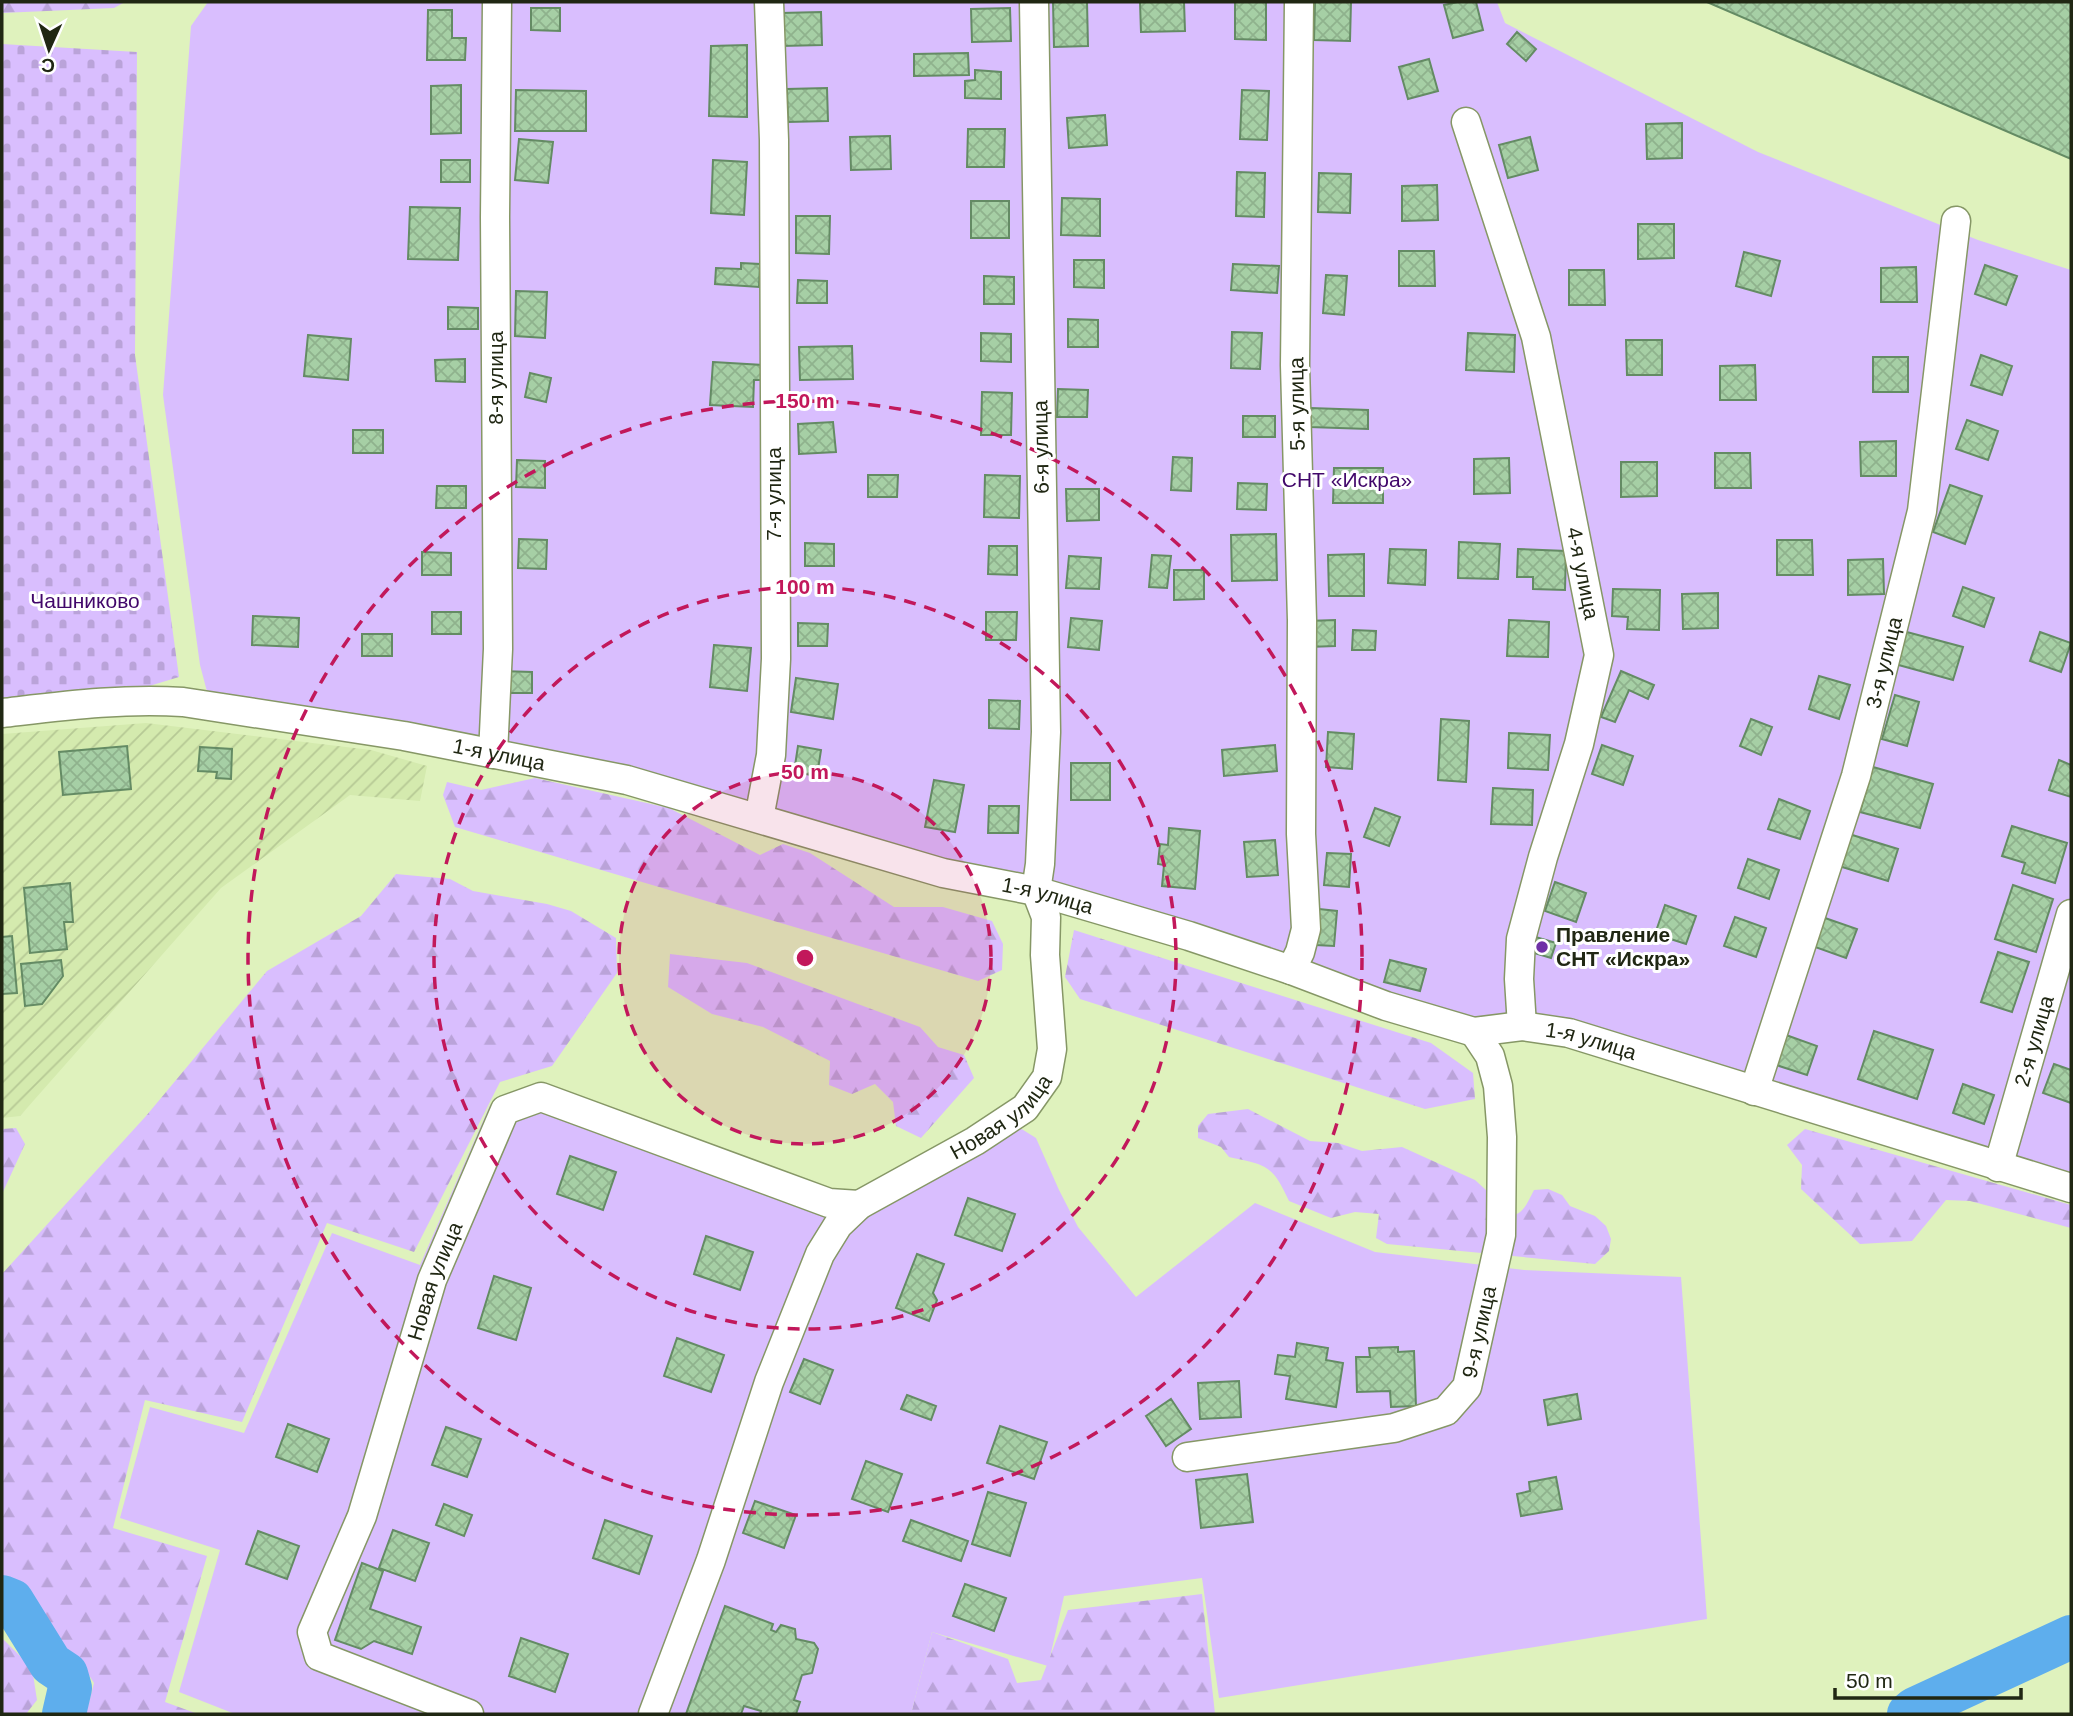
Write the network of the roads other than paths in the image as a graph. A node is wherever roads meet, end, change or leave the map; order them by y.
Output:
1 (497, 2) edge
2 (769, 2) edge
3 (1034, 2) edge
4 (1299, 2) edge
5 (1466, 122) dead end
6 (1956, 221) dead end
7 (2, 713) edge
8 (493, 754) junction
9 (759, 818) junction
10 (1036, 891) junction
11 (2071, 914) edge
12 (1291, 970) junction
13 (1522, 1026) junction
14 (1474, 1032) junction
15 (1754, 1091) junction
16 (1998, 1167) junction
17 (2071, 1188) edge
18 (859, 1205) junction
19 (1187, 1457) dead end
20 (470, 1714) edge
21 (653, 1714) edge

1 - 8 street, 8-я улица
2 - 9 street, 7-я улица
3 - 10 street, 6-я улица
4 - 12 street, 5-я улица
5 - 13 street, 4-я улица
6 - 15 street, 3-я улица
7 - 8 street, 1-я улица
8 - 9 street, 1-я улица
9 - 10 street, 1-я улица
10 - 12 street, 1-я улица
10 - 18 street, Новая улица
11 - 16 street, 2-я улица
12 - 14 street, 1-я улица
13 - 14 street, 1-я улица
13 - 15 street, 1-я улица
14 - 19 street, 9-я улица
15 - 16 street, 1-я улица
16 - 17 street, 1-я улица
18 - 20 street, Новая улица
18 - 21 street, Новая улица

